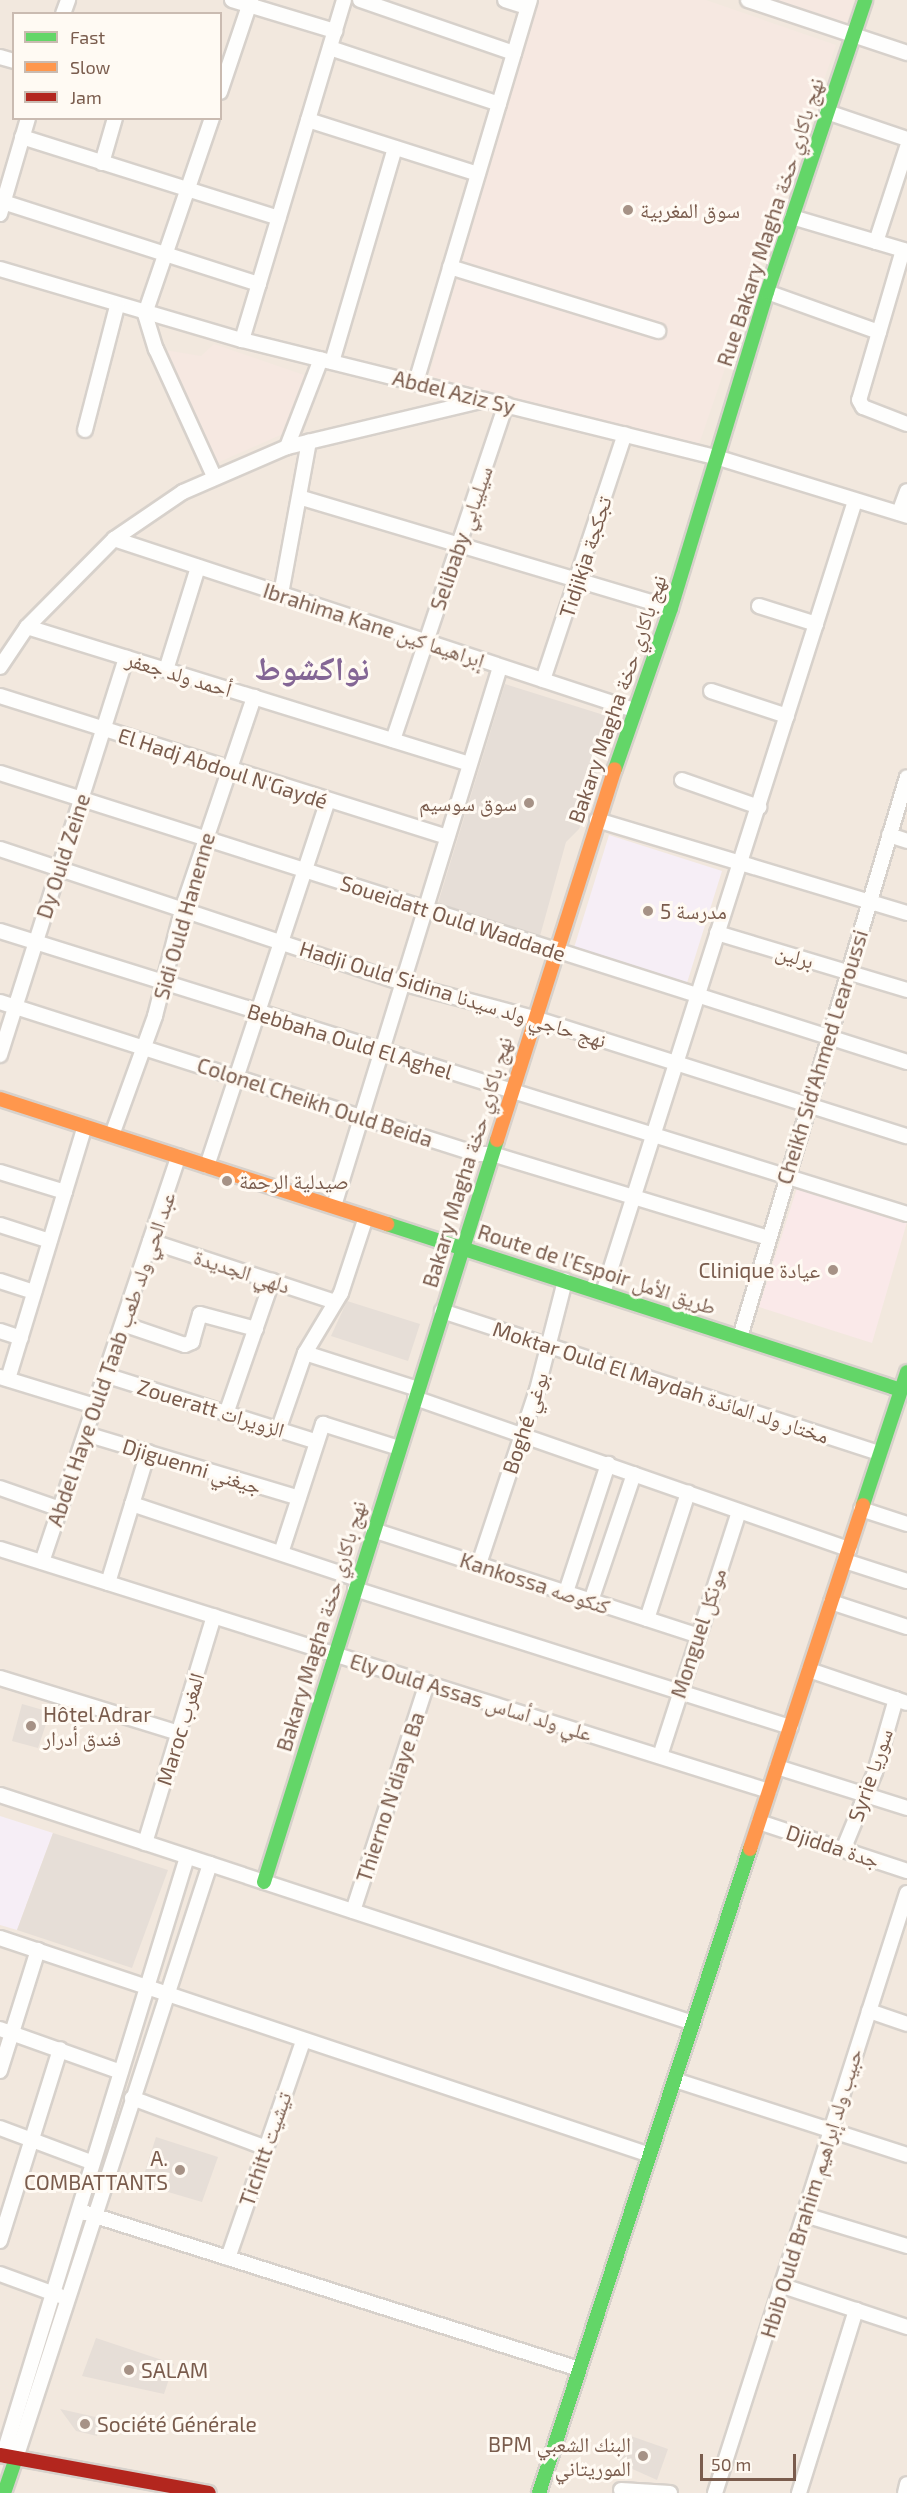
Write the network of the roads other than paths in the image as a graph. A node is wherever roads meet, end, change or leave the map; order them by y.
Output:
1 (232, 0) edge
2 (344, 0) edge
3 (360, 0) edge
4 (505, 0) edge
5 (748, 0) edge
6 (865, 0) edge
7 (250, 3) edge
8 (529, 4) edge
9 (335, 31) junction
10 (853, 37) junction
11 (330, 48) junction
12 (514, 53) junction
13 (907, 53) edge
14 (222, 86) edge
15 (499, 104) junction
16 (827, 112) junction
17 (27, 120) edge
18 (114, 120) edge
19 (211, 120) edge
20 (308, 120) junction
21 (22, 137) junction
22 (907, 139) edge
23 (907, 147) edge
24 (395, 148) junction
25 (102, 163) junction
26 (478, 174) junction
27 (188, 191) junction
28 (1, 206) edge
29 (792, 217) junction
30 (279, 218) junction
31 (876, 242) junction
32 (905, 251) edge
33 (165, 256) junction
34 (450, 267) junction
35 (0, 269) edge
36 (259, 284) junction
37 (767, 291) junction
38 (117, 306) junction
39 (145, 314) junction
40 (658, 331) dead end
41 (879, 332) junction
42 (242, 340) junction
43 (327, 360) junction
44 (416, 382) junction
45 (486, 400) junction
46 (507, 405) junction
47 (907, 424) edge
48 (85, 430) dead end
49 (626, 434) junction
50 (309, 442) junction
51 (287, 447) junction
52 (719, 458) junction
53 (214, 476) junction
54 (907, 491) edge
55 (302, 498) junction
56 (855, 501) junction
57 (903, 515) edge
58 (114, 538) junction
59 (458, 543) junction
60 (198, 567) junction
61 (579, 578) junction
62 (281, 594) junction
63 (759, 606) dead end
64 (671, 608) junction
65 (816, 624) junction
66 (27, 627) junction
67 (426, 641) junction
68 (126, 657) junction
69 (0, 667) edge
70 (500, 667) junction
71 (166, 670) junction
72 (543, 680) junction
73 (711, 691) dead end
74 (0, 696) edge
75 (254, 697) junction
76 (634, 710) junction
77 (787, 716) junction
78 (103, 729) junction
79 (393, 740) junction
80 (469, 764) junction
81 (229, 770) junction
82 (0, 773) edge
83 (907, 777) edge
84 (682, 780) dead end
85 (81, 798) junction
86 (328, 801) junction
87 (759, 807) junction
88 (597, 820) junction
89 (889, 836) junction
90 (447, 837) junction
91 (207, 838) junction
92 (907, 841) edge
93 (0, 849) edge
94 (741, 862) junction
95 (59, 868) junction
96 (305, 871) junction
97 (869, 901) junction
98 (183, 907) junction
99 (425, 910) junction
100 (907, 913) edge
101 (0, 930) edge
102 (717, 933) junction
103 (281, 941) junction
104 (36, 942) junction
105 (555, 952) junction
106 (846, 971) junction
107 (166, 983) junction
108 (405, 984) junction
109 (907, 990) edge
110 (697, 996) junction
111 (0, 1002) edge
112 (16, 1006) junction
113 (258, 1012) junction
114 (534, 1018) junction
115 (827, 1037) junction
116 (143, 1047) junction
117 (383, 1051) junction
118 (0, 1055) edge
119 (907, 1062) edge
120 (675, 1063) junction
121 (237, 1076) junction
122 (511, 1092) junction
123 (0, 1099) edge
124 (807, 1105) junction
125 (364, 1117) junction
126 (85, 1126) junction
127 (112, 1135) junction
128 (652, 1136) junction
129 (907, 1136) edge
130 (492, 1154) junction
131 (179, 1156) junction
132 (207, 1166) junction
133 (0, 1172) edge
134 (786, 1177) junction
135 (65, 1192) junction
136 (633, 1197) junction
137 (334, 1206) junction
138 (907, 1214) edge
139 (366, 1217) junction
140 (0, 1225) edge
141 (769, 1238) junction
142 (50, 1241) junction
143 (150, 1241) junction
144 (462, 1248) junction
145 (0, 1281) edge
146 (272, 1281) junction
147 (565, 1281) junction
148 (34, 1293) junction
149 (603, 1293) junction
150 (333, 1301) junction
151 (442, 1311) junction
152 (123, 1324) junction
153 (256, 1329) junction
154 (0, 1331) edge
155 (740, 1337) junction
156 (21, 1338) junction
157 (549, 1344) junction
158 (305, 1353) junction
159 (907, 1372) edge
160 (105, 1375) junction
161 (4, 1378) edge
162 (904, 1391) edge
163 (416, 1393) junction
164 (95, 1406) junction
165 (227, 1411) junction
166 (279, 1428) junction
167 (86, 1434) junction
168 (520, 1436) junction
169 (317, 1442) junction
170 (399, 1449) junction
171 (148, 1452) junction
172 (880, 1453) junction
173 (608, 1464) junction
174 (634, 1474) junction
175 (0, 1488) edge
176 (688, 1493) junction
177 (299, 1498) junction
178 (132, 1504) junction
179 (60, 1509) junction
180 (861, 1509) junction
181 (739, 1511) junction
182 (907, 1524) edge
183 (373, 1530) junction
184 (0, 1549) edge
185 (281, 1553) junction
186 (847, 1555) junction
187 (42, 1562) junction
188 (478, 1564) junction
189 (907, 1581) edge
190 (108, 1583) junction
191 (356, 1584) junction
192 (566, 1592) junction
193 (591, 1601) junction
194 (831, 1602) junction
195 (214, 1616) junction
196 (647, 1619) junction
197 (907, 1627) edge
198 (697, 1635) junction
199 (333, 1653) junction
200 (809, 1670) junction
201 (0, 1678) edge
202 (427, 1683) junction
203 (679, 1692) junction
204 (901, 1701) edge
205 (790, 1726) junction
206 (179, 1733) junction
207 (660, 1756) junction
208 (777, 1767) junction
209 (770, 1791) junction
210 (865, 1794) junction
211 (0, 1795) edge
212 (907, 1809) edge
213 (759, 1822) junction
214 (145, 1843) junction
215 (843, 1850) junction
216 (187, 1857) junction
217 (210, 1864) junction
218 (907, 1871) edge
219 (264, 1882) junction
220 (907, 1893) edge
221 (353, 1911) junction
222 (0, 1938) edge
223 (38, 1950) junction
224 (145, 1986) junction
225 (165, 1994) junction
226 (869, 2011) junction
227 (693, 2023) junction
228 (907, 2024) edge
229 (6, 2031) edge
230 (303, 2041) junction
231 (60, 2049) junction
232 (0, 2071) edge
233 (121, 2072) junction
234 (675, 2080) junction
235 (132, 2098) junction
236 (0, 2128) edge
237 (830, 2130) junction
238 (31, 2138) junction
239 (264, 2148) junction
240 (650, 2155) junction
241 (907, 2155) edge
242 (91, 2162) junction
243 (76, 2210) junction
244 (805, 2215) junction
245 (94, 2216) junction
246 (0, 2241) edge
247 (907, 2246) edge
248 (228, 2258) junction
249 (0, 2274) edge
250 (783, 2286) junction
251 (52, 2293) junction
252 (68, 2298) junction
253 (856, 2310) junction
254 (907, 2327) edge
255 (579, 2369) junction
256 (5, 2462) edge
257 (907, 2484) edge
258 (621, 2490) dead end
259 (4, 2493) edge
260 (146, 2493) edge
261 (209, 2493) edge
262 (538, 2493) edge
263 (670, 2493) edge
264 (715, 2493) edge
265 (799, 2493) edge
266 (905, 2493) edge

1 - 7 street
2 - 9 street
3 - 12 street
4 - 8 street
5 - 10 street
6 - 10 main road, Rue Bakary Magha نهج باكاري حخة
7 - 9 street
7 - 14 street
8 - 12 street
9 - 11 street
10 - 13 street
10 - 16 main road, Rue Bakary Magha نهج باكاري حخة
11 - 15 street
11 - 20 street
12 - 15 street
15 - 26 street
16 - 22 street
16 - 29 main road, Rue Bakary Magha نهج باكاري حخة
17 - 21 street
18 - 25 street
19 - 27 street
20 - 24 street
20 - 30 street
21 - 25 street
21 - 28 street
23 - 31 street
24 - 26 street
24 - 43 street
25 - 27 street
26 - 34 street
27 - 30 street
27 - 33 street
28 - 33 street
29 - 31 street
29 - 37 main road, Rue Bakary Magha نهج باكاري حخة
30 - 36 street
31 - 32 street
32 - 41 street
33 - 36 street
33 - 39 street
34 - 40 street
34 - 44 street
35 - 38 street, Abdel Aziz Sy
36 - 42 street
37 - 41 street
37 - 52 main road, Rue Bakary Magha نهج باكاري حخة
38 - 39 street, Abdel Aziz Sy
38 - 48 street
39 - 42 street, Abdel Aziz Sy
39 - 53 street
41 - 47 street
42 - 43 street, Abdel Aziz Sy
43 - 44 street, Abdel Aziz Sy
43 - 51 street
44 - 45 street, Abdel Aziz Sy
45 - 46 street, Abdel Aziz Sy
45 - 50 street
46 - 49 street, Abdel Aziz Sy
46 - 59 street, Selibaby سيليبابي
49 - 52 street, Abdel Aziz Sy
49 - 61 street, Tidjikja تجكجة
50 - 51 street
50 - 55 street
51 - 53 street
52 - 56 street, Abdel Aziz Sy
52 - 64 main road, Bakary Magha نهج باكاري حخة
53 - 58 street
54 - 57 street
55 - 59 street
55 - 62 street
56 - 57 street, Abdel Aziz Sy
56 - 65 street
58 - 60 street, Ibrahima Kane إبراهيما كين
58 - 66 street
59 - 61 street
59 - 67 street, Selibaby سيليبابي
60 - 62 street, Ibrahima Kane إبراهيما كين
60 - 71 street
61 - 64 street
61 - 72 street, Tidjikja تجكجة
62 - 67 street, Ibrahima Kane إبراهيما كين
63 - 65 street
64 - 76 main road, Bakary Magha نهج باكاري حخة
65 - 77 street
66 - 68 street, أحمد ولد جعفر
66 - 69 street
67 - 70 street, Ibrahima Kane إبراهيما كين
67 - 79 street, Selibaby سيليبابي
68 - 71 street, أحمد ولد جعفر
68 - 78 street, Dy Ould Zeine
70 - 72 street, Ibrahima Kane إبراهيما كين
70 - 80 street
71 - 75 street, أحمد ولد جعفر
72 - 76 street, Ibrahima Kane إبراهيما كين
73 - 77 street
74 - 78 street, El Hadj Abdoul N'Gaydé
75 - 79 street, أحمد ولد جعفر
75 - 81 street, Sidi Ould Hanenne
76 - 88 main road, Bakary Magha نهج باكاري حخة
77 - 87 street
78 - 81 street, El Hadj Abdoul N'Gaydé
78 - 85 street, Dy Ould Zeine
79 - 80 street, أحمد ولد جعفر
80 - 90 street
81 - 86 street, El Hadj Abdoul N'Gaydé
81 - 91 street, Sidi Ould Hanenne
82 - 85 street, Soueidatt Ould Waddade
83 - 89 street, Cheikh Sid'Ahmed Learoussi
84 - 87 street
85 - 91 street, Soueidatt Ould Waddade
85 - 95 street, Dy Ould Zeine
86 - 90 street, El Hadj Abdoul N'Gaydé
86 - 96 street
87 - 94 street
88 - 94 street
88 - 105 main road, Bakary Magha نهج باكاري حخة
89 - 92 street
89 - 97 street, Cheikh Sid'Ahmed Learoussi
90 - 99 street
91 - 96 street, Soueidatt Ould Waddade
91 - 98 street, Sidi Ould Hanenne
93 - 95 street, Hadji Ould Sidina نهج حاجي ولد سيدنا
94 - 97 street
94 - 102 street
95 - 98 street, Hadji Ould Sidina نهج حاجي ولد سيدنا
95 - 104 street, Dy Ould Zeine
96 - 99 street, Soueidatt Ould Waddade
96 - 103 street
97 - 100 street
97 - 106 street, Cheikh Sid'Ahmed Learoussi
98 - 103 street, Hadji Ould Sidina نهج حاجي ولد سيدنا
98 - 107 street, Sidi Ould Hanenne
99 - 105 street, Soueidatt Ould Waddade
99 - 108 street
101 - 104 street, Bebbaha Ould El Aghel
102 - 106 street, برلين
102 - 110 street
103 - 108 street, Hadji Ould Sidina نهج حاجي ولد سيدنا
103 - 113 street
104 - 107 street, Bebbaha Ould El Aghel
104 - 112 street, Dy Ould Zeine
105 - 110 street, Soueidatt Ould Waddade
105 - 114 main road, Bakary Magha نهج باكاري حخة
106 - 109 street, برلين
106 - 115 street, Cheikh Sid'Ahmed Learoussi
107 - 113 street, Bebbaha Ould El Aghel
107 - 116 street, Sidi Ould Hanenne
108 - 114 street, Hadji Ould Sidina نهج حاجي ولد سيدنا
108 - 117 street
110 - 115 street, Soueidatt Ould Waddade
110 - 120 street
111 - 112 street, Colonel Cheikh Ould Beida
112 - 116 street, Colonel Cheikh Ould Beida
112 - 118 street, Dy Ould Zeine
113 - 117 street, Bebbaha Ould El Aghel
113 - 121 street
114 - 120 street, Hadji Ould Sidina نهج حاجي ولد سيدنا
114 - 122 main road, Bakary Magha نهج باكاري حخة
115 - 119 street, Soueidatt Ould Waddade
115 - 124 street, Cheikh Sid'Ahmed Learoussi
116 - 121 street, Colonel Cheikh Ould Beida
116 - 127 street, Sidi Ould Hanenne
117 - 122 street, Bebbaha Ould El Aghel
117 - 125 street
120 - 124 street, Hadji Ould Sidina نهج حاجي ولد سيدنا
120 - 128 street
121 - 125 street, Colonel Cheikh Ould Beida
121 - 132 street
122 - 128 street, Bebbaha Ould El Aghel
122 - 130 main road, Bakary Magha نهج باكاري حخة
123 - 126 main road, Route de l’Espoir طريق الأمل
124 - 129 street, Hadji Ould Sidina نهج حاجي ولد سيدنا
124 - 134 street, Cheikh Sid'Ahmed Learoussi
125 - 130 street, Colonel Cheikh Ould Beida
125 - 137 street
126 - 127 main road, Route de l’Espoir طريق الأمل
126 - 135 street
127 - 131 main road, Route de l’Espoir طريق الأمل
128 - 134 street, Bebbaha Ould El Aghel
128 - 136 street
130 - 136 street, Colonel Cheikh Ould Beida
130 - 144 main road, Bakary Magha نهج باكاري حخة
131 - 132 main road, Route de l’Espoir طريق الأمل
131 - 143 street, Abdel Haye Ould Taab عبد الحي ولد طعب
132 - 137 main road, Route de l’Espoir طريق الأمل
133 - 135 street
134 - 138 street, Bebbaha Ould El Aghel
134 - 141 street, Cheikh Sid'Ahmed Learoussi
135 - 142 street
136 - 141 street, Colonel Cheikh Ould Beida
136 - 149 street
137 - 139 main road, Route de l’Espoir طريق الأمل
139 - 144 main road, Route de l’Espoir طريق الأمل
139 - 150 street
140 - 142 street
141 - 155 street, Cheikh Sid'Ahmed Learoussi
142 - 148 street
143 - 146 street, دلهي الجديدة
143 - 152 street, Abdel Haye Ould Taab عبد الحي ولد طعب
144 - 147 main road, Route de l’Espoir طريق الأمل
144 - 151 main road, Bakary Magha نهج باكاري حخة
145 - 148 street
146 - 150 street, دلهي الجديدة
146 - 153 street
147 - 149 main road, Route de l’Espoir طريق الأمل
147 - 157 street, Boghé بوغي
148 - 156 street
149 - 155 main road, Route de l’Espoir طريق الأمل
150 - 158 street
151 - 157 street, Moktar Ould El Maydah مختار ولد المائدة
151 - 163 main road, Bakary Magha نهج باكاري حخة
152 - 153 street
152 - 160 street, Abdel Haye Ould Taab عبد الحي ولد طعب
153 - 165 street
154 - 156 street
155 - 162 main road, Route de l’Espoir طريق الأمل
156 - 161 street
157 - 168 street, Boghé بوغي
157 - 172 street, Moktar Ould El Maydah مختار ولد المائدة
158 - 163 street
158 - 166 street
159 - 162 main road
160 - 164 street, Abdel Haye Ould Taab عبد الحي ولد طعب
160 - 165 street, Zoueratt الزويرات
161 - 164 street
162 - 172 main road
163 - 168 street
163 - 170 main road, Bakary Magha نهج باكاري حخة
164 - 167 street, Abdel Haye Ould Taab عبد الحي ولد طعب
165 - 166 street, Zoueratt الزويرات
166 - 169 street, Zoueratt الزويرات
167 - 171 street, Djiguenni جيغني
167 - 179 street, Abdel Haye Ould Taab عبد الحي ولد طعب
168 - 173 street
168 - 188 street, Boghé بوغي
169 - 170 street
169 - 177 street
170 - 183 main road, Bakary Magha نهج باكاري حخة
171 - 177 street, Djiguenni جيغني
171 - 178 street
172 - 180 main road
173 - 174 street
173 - 192 street
174 - 176 street
174 - 193 street
175 - 179 street
176 - 181 street
176 - 196 street
177 - 185 street
178 - 185 street
178 - 190 street
179 - 187 street, Abdel Haye Ould Taab عبد الحي ولد طعب
180 - 182 street
180 - 186 main road
181 - 186 street
181 - 198 street, Monguel مونكل
183 - 188 street, Kankossa كنكوصه
183 - 191 main road, Bakary Magha نهج باكاري حخة
184 - 187 street, Ely Ould Assas علي ولد أساس
185 - 191 street
186 - 189 street
186 - 194 main road
187 - 190 street, Ely Ould Assas علي ولد أساس
188 - 192 street, Kankossa كنكوصه
190 - 195 street, Ely Ould Assas علي ولد أساس
191 - 199 main road, Bakary Magha نهج باكاري حخة
191 - 203 street
192 - 193 street, Kankossa كنكوصه
193 - 196 street, Kankossa كنكوصه
194 - 197 street
194 - 200 main road
195 - 199 street, Ely Ould Assas علي ولد أساس
195 - 206 street, Maroc المغرب
196 - 198 street, Kankossa كنكوصه
198 - 203 street, Monguel مونكل
199 - 202 street, Ely Ould Assas علي ولد أساس
199 - 219 main road, Bakary Magha نهج باكاري حخة
200 - 204 street
200 - 205 main road
201 - 206 street
202 - 207 street, Ely Ould Assas علي ولد أساس
202 - 221 street, Thierno N'diaye Ba
203 - 205 street
203 - 207 street, Monguel مونكل
204 - 210 street, Syrie سوريا
205 - 208 main road
206 - 214 street, Maroc المغرب
207 - 209 street, Ely Ould Assas علي ولد أساس
208 - 209 main road
208 - 210 street
209 - 213 main road
210 - 212 street
210 - 215 street, Syrie سوريا
211 - 214 street
213 - 215 street, Djidda جدة
213 - 227 main road
214 - 216 street
215 - 218 street, Djidda جدة
216 - 217 street
216 - 224 street
217 - 219 street
217 - 225 street
219 - 221 street
220 - 226 street, Hbib Ould Brahim حبيب ولد إبراهيم
221 - 227 street
222 - 223 street
223 - 224 street
223 - 229 street
224 - 225 street
224 - 233 street
225 - 230 street
225 - 235 street
226 - 228 street
226 - 237 street, Hbib Ould Brahim حبيب ولد إبراهيم
227 - 234 main road
229 - 231 street
229 - 232 street
230 - 239 street, Tichitt تيشيت
230 - 240 street
231 - 233 street
231 - 238 street
233 - 242 street
234 - 237 street
234 - 240 main road
235 - 239 street
235 - 245 street
236 - 238 street
237 - 241 street
237 - 244 street, Hbib Ould Brahim حبيب ولد إبراهيم
238 - 242 street
238 - 246 street
239 - 248 street, Tichitt تيشيت
240 - 255 main road
242 - 243 street
243 - 245 street
243 - 251 street
244 - 247 street
244 - 250 street, Hbib Ould Brahim حبيب ولد إبراهيم
245 - 248 street
245 - 252 street
248 - 255 street
249 - 251 street
250 - 253 street
250 - 264 street, Hbib Ould Brahim حبيب ولد إبراهيم
251 - 252 street
251 - 256 street
252 - 256 street
253 - 254 street
253 - 265 street
255 - 262 main road
256 - 259 main road
256 - 260 main road
256 - 261 main road
257 - 266 street
258 - 263 street

